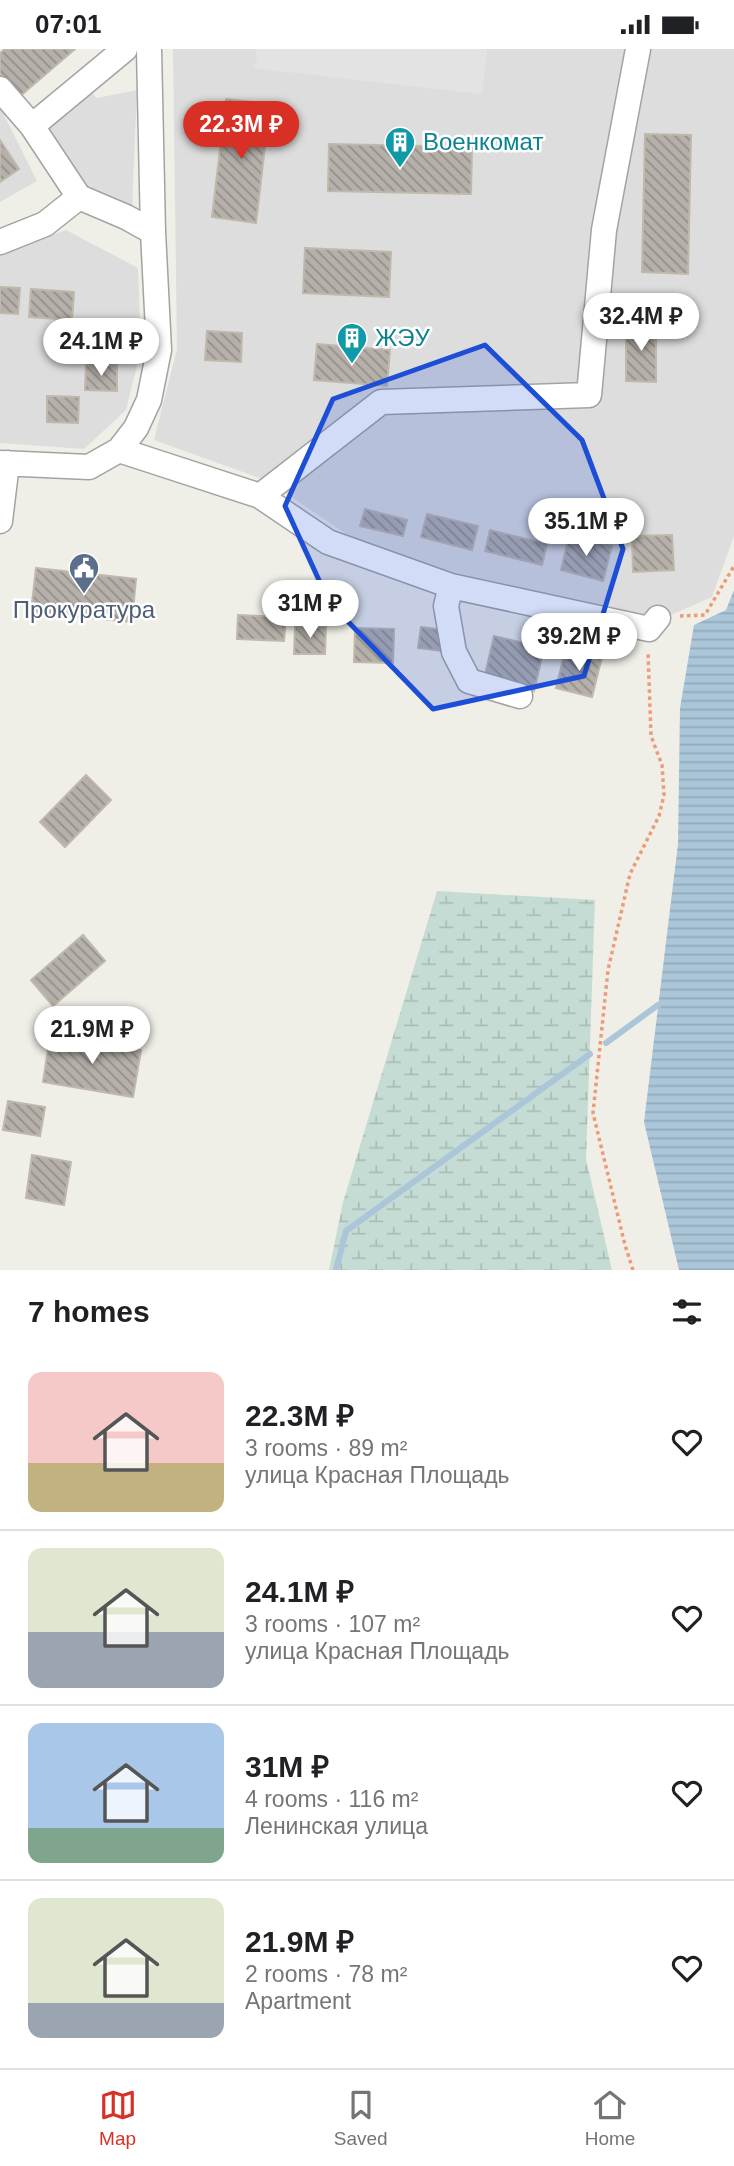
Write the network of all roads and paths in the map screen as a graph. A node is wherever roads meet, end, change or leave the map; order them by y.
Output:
1 (125, 49) edge
2 (149, 49) edge
3 (638, 49) edge
4 (0, 89) edge
5 (32, 125) junction
6 (79, 197) junction
7 (153, 232) junction
8 (0, 242) edge
9 (119, 450) junction
10 (4, 463) edge
11 (260, 496) junction
12 (0, 521) edge
13 (734, 566) edge
14 (451, 586) junction
15 (658, 618) joint
16 (648, 651) dead end
17 (520, 696) dead end
18 (633, 1270) edge

1 - 5 street
2 - 7 street
3 - 11 street
4 - 5 street
5 - 6 street
6 - 7 street
6 - 8 street
7 - 9 street
9 - 10 street
9 - 11 street
10 - 12 street
11 - 14 street
13 - 15 path
14 - 15 street
14 - 17 street
16 - 18 path

